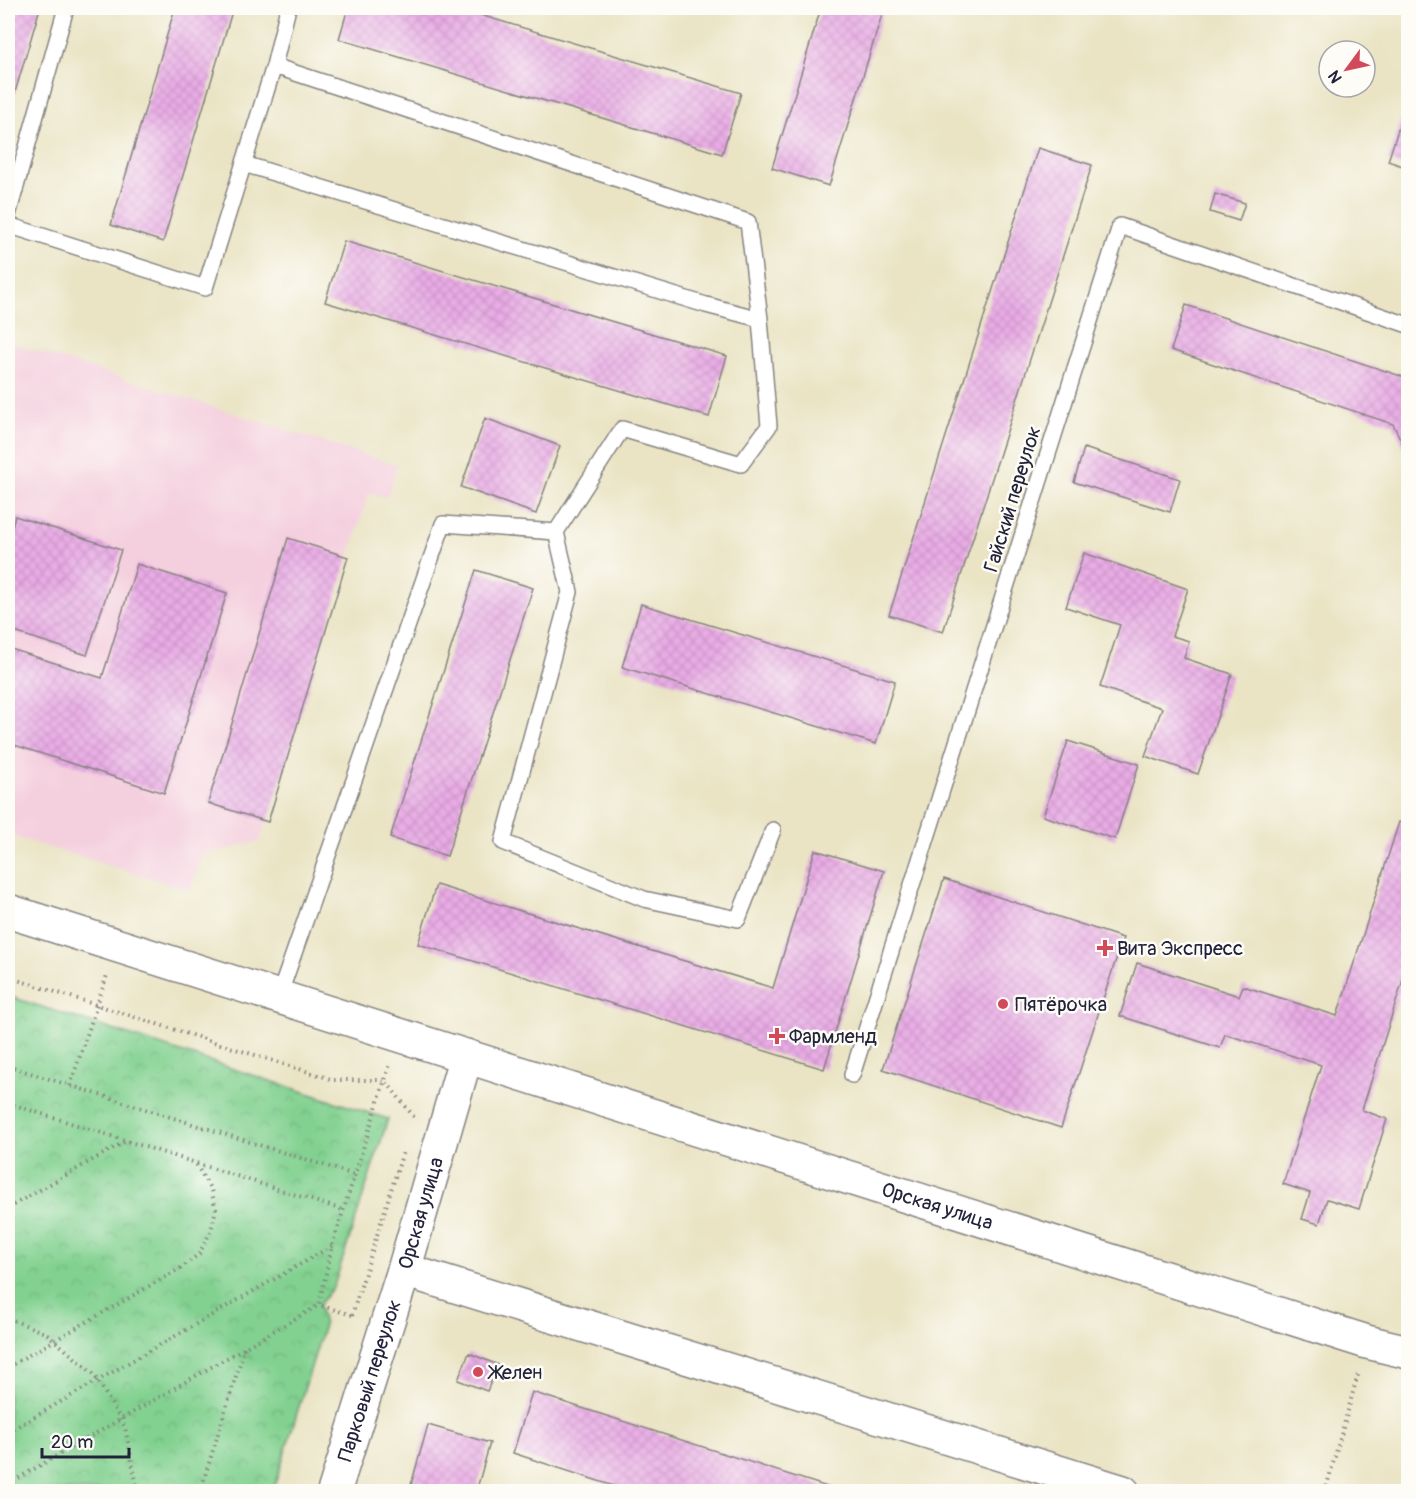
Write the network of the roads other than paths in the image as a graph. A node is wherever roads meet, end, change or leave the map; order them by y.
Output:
1 (66, 8) edge
2 (288, 8) edge
3 (274, 66) junction
4 (244, 164) junction
5 (8, 215) edge
6 (8, 225) edge
7 (760, 319) junction
8 (1408, 325) edge
9 (556, 532) junction
10 (773, 830) dead end
11 (8, 911) edge
12 (279, 996) junction
13 (466, 1056) junction
14 (852, 1075) dead end
15 (404, 1270) junction
16 (1408, 1353) edge
17 (334, 1491) edge
18 (1123, 1491) edge

1 - 5 lane
2 - 3 lane
3 - 4 lane
3 - 7 lane
4 - 6 lane
4 - 7 lane
7 - 9 lane
8 - 14 lane, Гайский переулок
9 - 10 lane
9 - 12 lane
11 - 12 street, Орская улица
12 - 13 street, Орская улица
13 - 15 street, Орская улица
13 - 16 street, Орская улица
15 - 17 street, Парковый переулок
15 - 18 street, Орская улица

